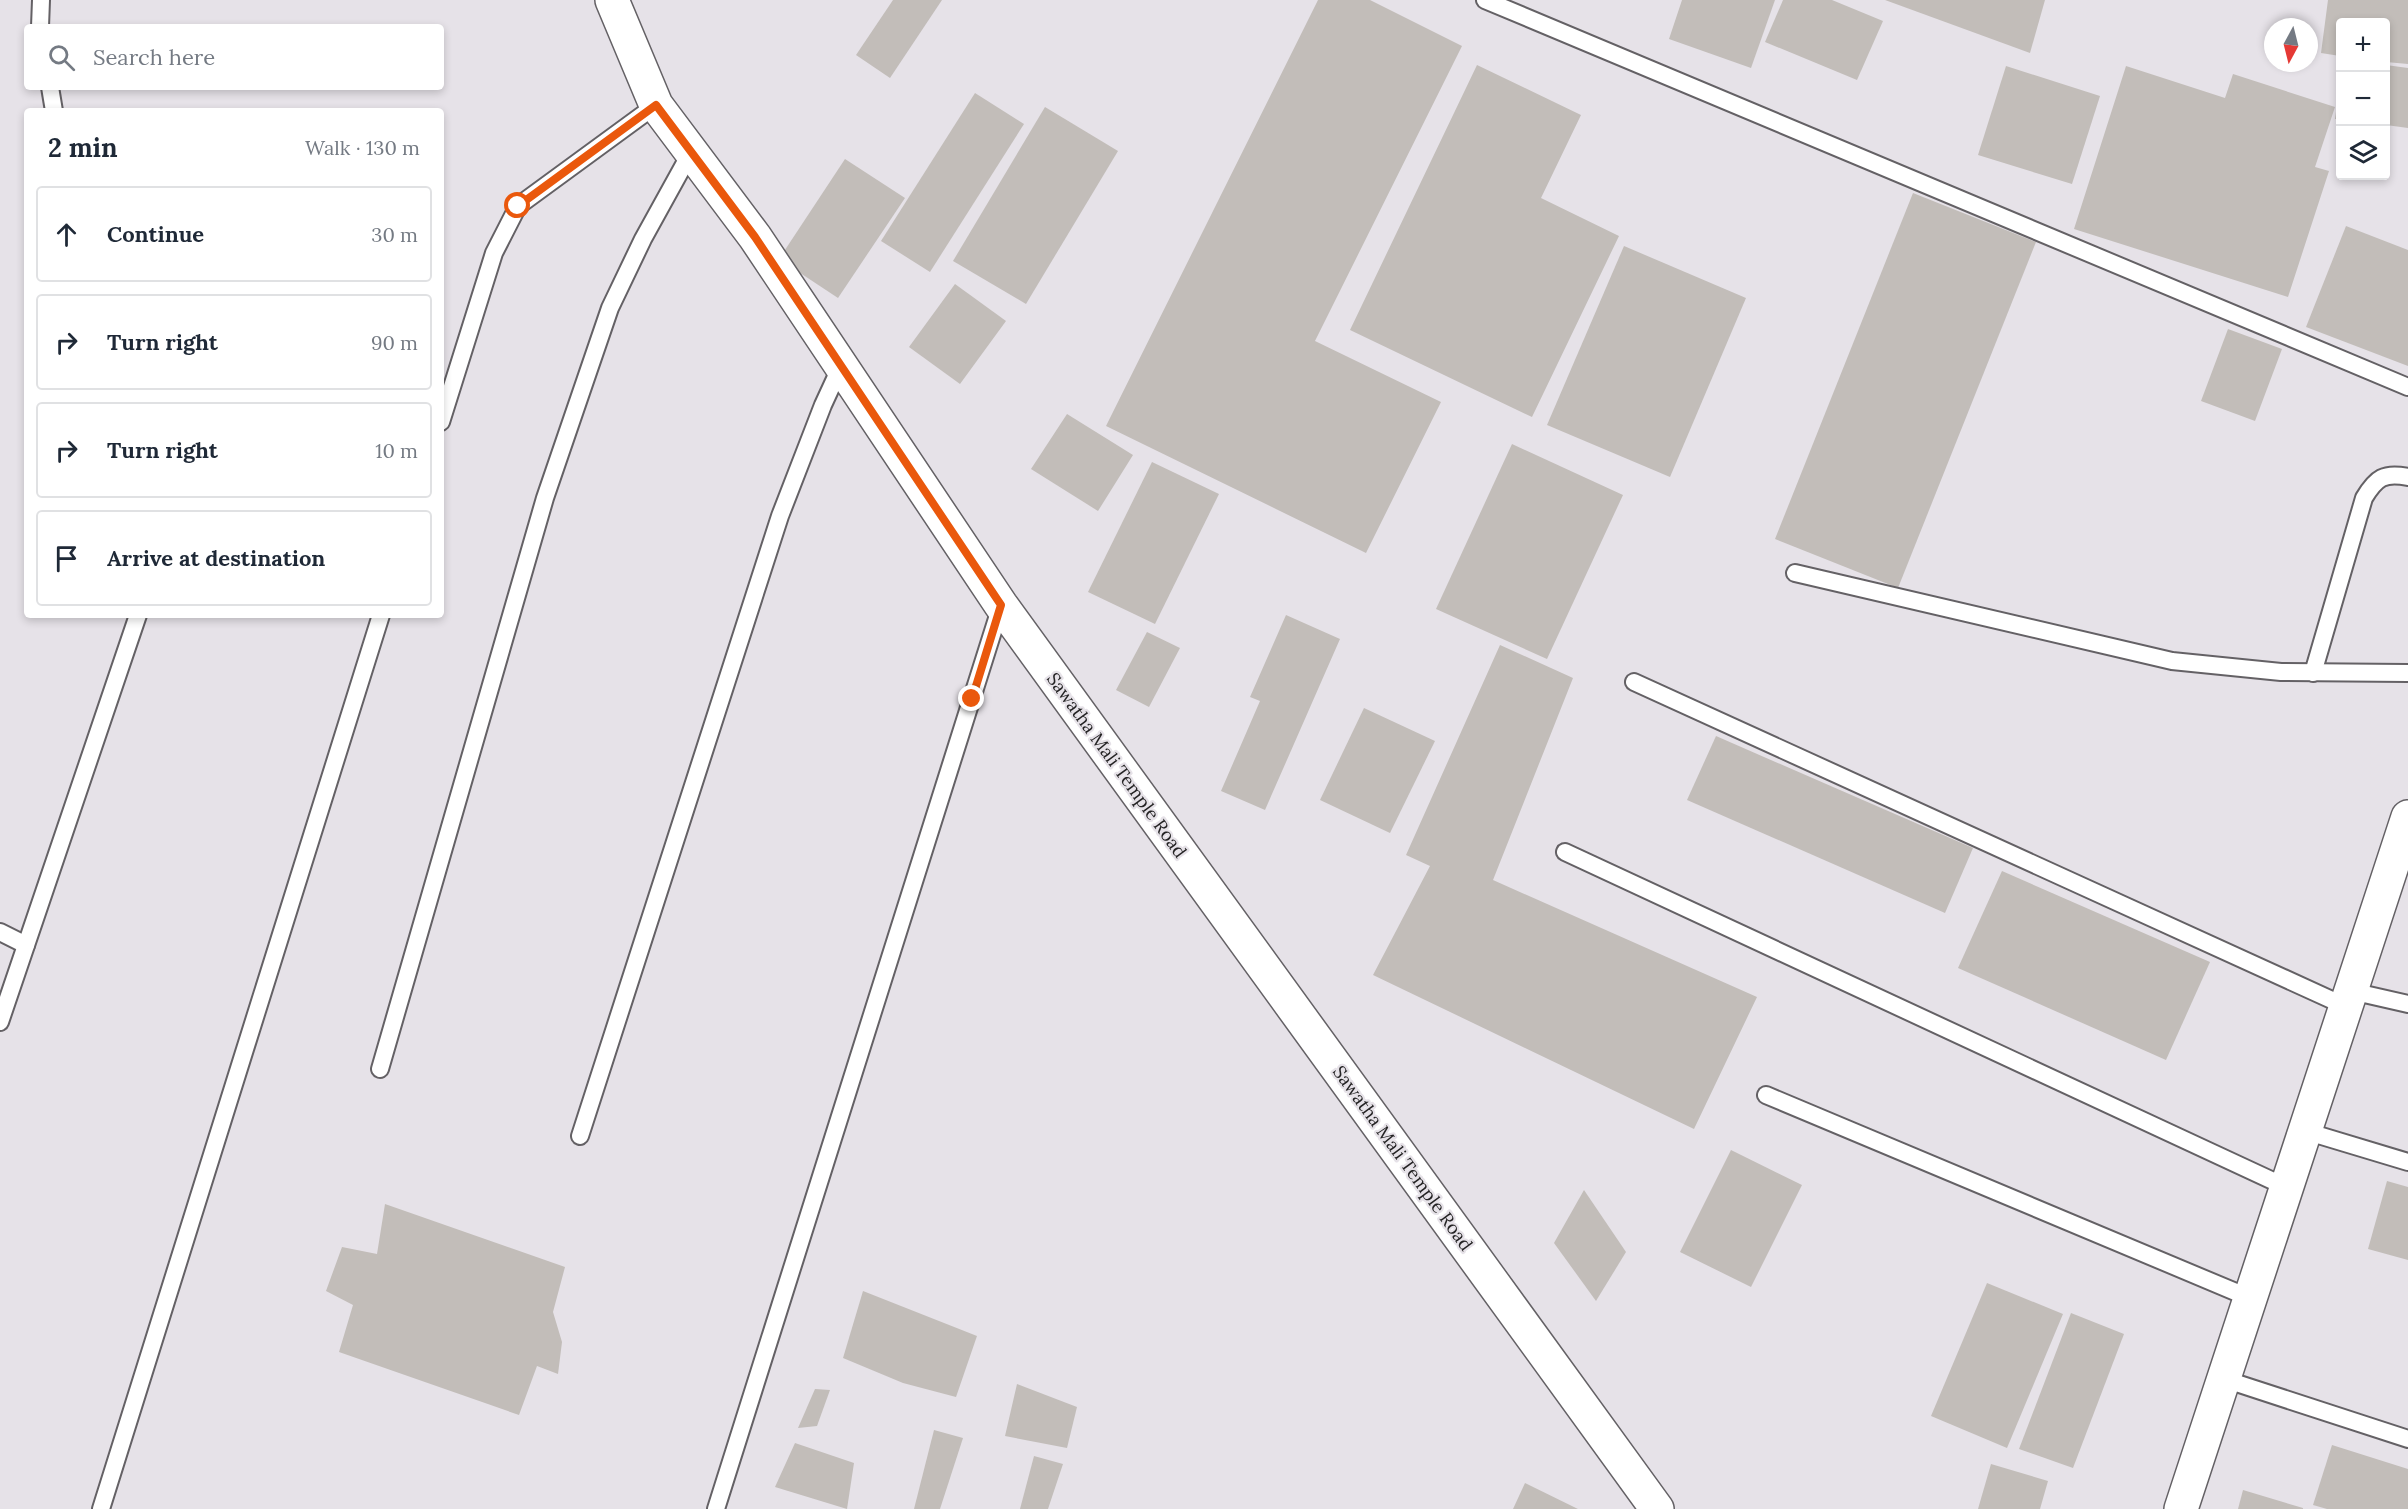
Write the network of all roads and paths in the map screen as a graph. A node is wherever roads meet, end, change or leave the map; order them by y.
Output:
1 (41, 0) edge
2 (612, 0) edge
3 (1485, 0) edge
4 (40, 24) edge
5 (50, 90) edge
6 (656, 105) junction
7 (54, 108) edge
8 (691, 152) junction
9 (841, 366) junction
10 (2408, 387) edge
11 (444, 412) edge
12 (2408, 477) edge
13 (1795, 573) dead end
14 (1001, 605) junction
15 (137, 618) edge
16 (380, 618) edge
17 (2313, 673) junction
18 (2408, 673) edge
19 (1634, 682) dead end
20 (2407, 822) edge
21 (1564, 852) dead end
22 (0, 932) edge
23 (26, 945) junction
24 (2348, 998) junction
25 (2408, 1004) edge
26 (0, 1022) edge
27 (380, 1069) dead end
28 (1766, 1095) dead end
29 (2305, 1131) junction
30 (580, 1136) dead end
31 (2408, 1162) edge
32 (2286, 1187) junction
33 (2250, 1298) junction
34 (2224, 1379) junction
35 (2408, 1439) edge
36 (101, 1509) edge
37 (716, 1509) edge
38 (1657, 1509) edge
39 (2181, 1509) edge

1 - 4 lane
2 - 6 street, Sawatha Mali Temple Road
3 - 10 lane
5 - 7 lane
6 - 8 street, Sawatha Mali Temple Road
6 - 11 lane
8 - 9 street, Sawatha Mali Temple Road
8 - 27 lane
9 - 14 street, Sawatha Mali Temple Road
9 - 30 lane
12 - 17 lane
13 - 17 lane
14 - 37 lane
14 - 38 street, Sawatha Mali Temple Road
15 - 23 lane
16 - 36 lane
17 - 18 lane
19 - 24 lane
20 - 24 street
21 - 32 lane
22 - 23 lane
23 - 26 lane
24 - 25 lane
24 - 29 street
28 - 33 lane
29 - 31 lane
29 - 32 street
32 - 33 street
33 - 34 street
34 - 35 lane
34 - 39 street

